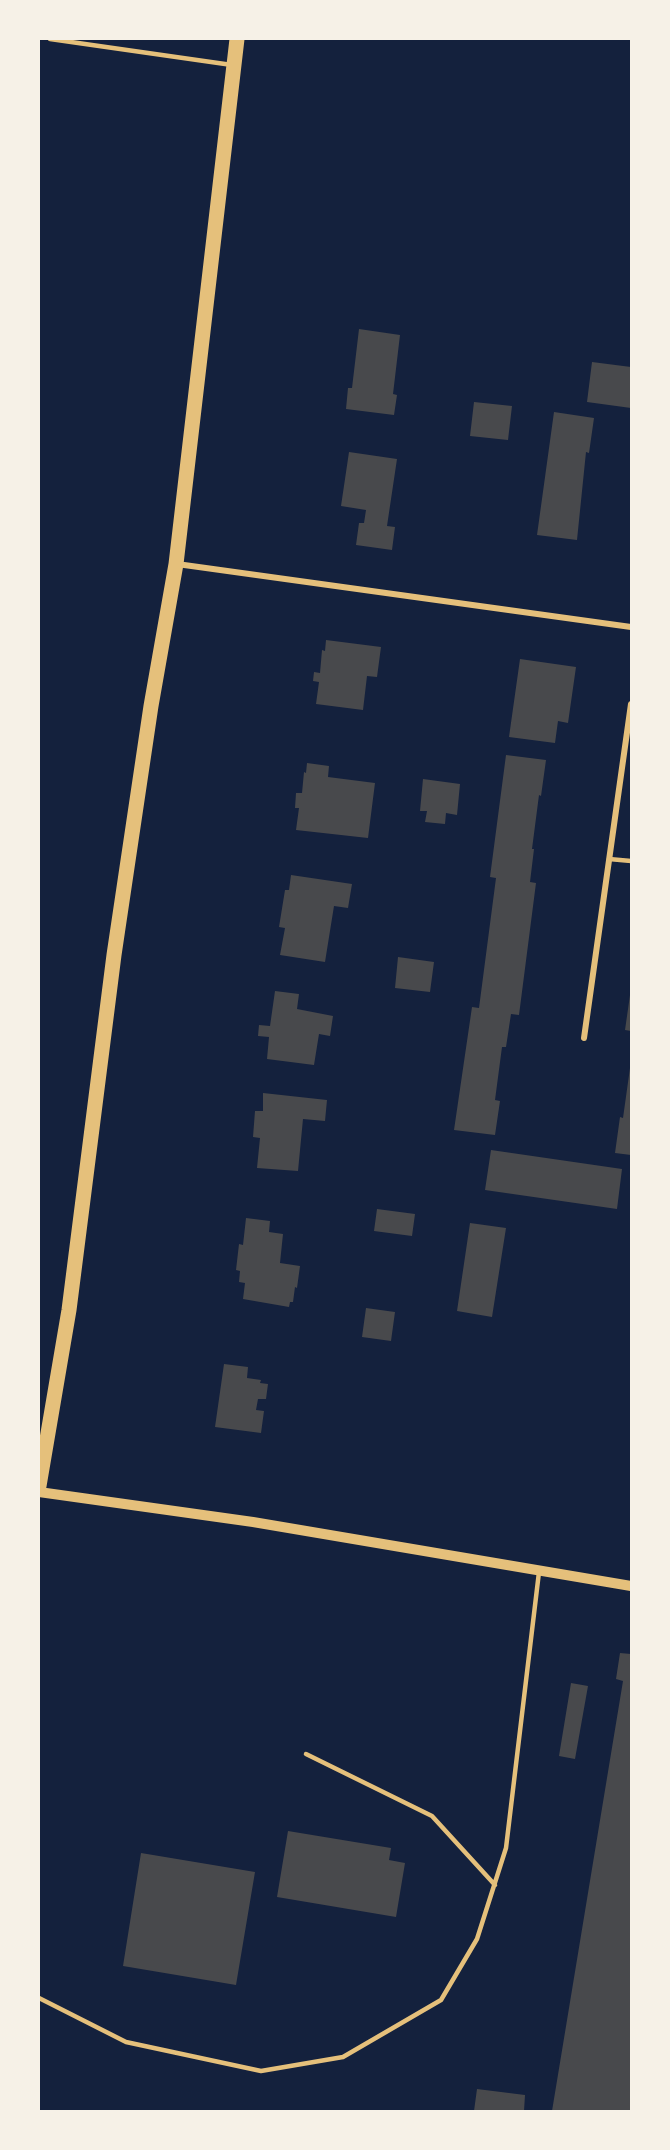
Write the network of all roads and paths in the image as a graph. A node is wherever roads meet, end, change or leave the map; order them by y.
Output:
1 (50, 39) edge
2 (237, 39) edge
3 (234, 65) junction
4 (176, 564) junction
5 (631, 627) edge
6 (631, 704) edge
7 (630, 714) edge
8 (609, 859) junction
9 (631, 861) edge
10 (584, 1038) dead end
11 (39, 1486) edge
12 (39, 1492) edge
13 (539, 1570) junction
14 (631, 1586) edge
15 (306, 1754) dead end
16 (495, 1885) junction
17 (39, 1998) edge

1 - 3 lane
2 - 3 main road
3 - 4 main road
4 - 5 street
4 - 11 main road
6 - 7 street
7 - 8 street
8 - 9 lane
8 - 10 street
12 - 13 street
13 - 14 street
13 - 16 lane
15 - 16 lane
16 - 17 lane

